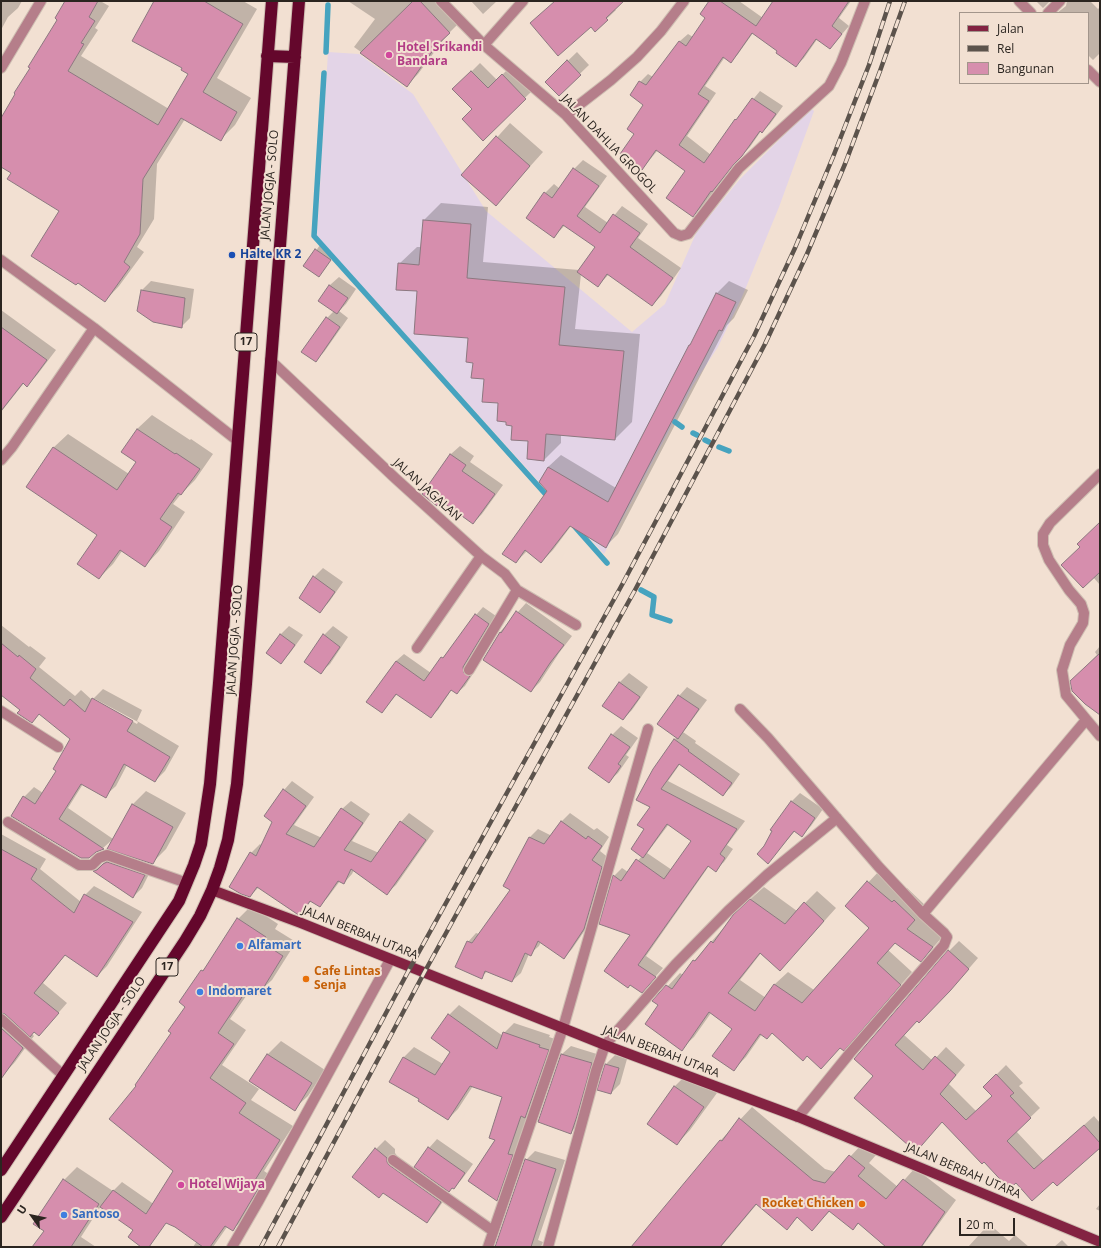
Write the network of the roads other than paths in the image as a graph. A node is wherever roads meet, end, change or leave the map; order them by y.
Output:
1 (41, 1) edge
2 (272, 1) edge
3 (299, 1) edge
4 (441, 1) edge
5 (523, 1) edge
6 (684, 1) edge
7 (865, 1) edge
8 (1019, 1) edge
9 (1060, 1) edge
10 (1030, 12) edge
11 (1049, 12) edge
12 (484, 44) junction
13 (267, 56) junction
14 (295, 57) junction
15 (1, 68) edge
16 (1089, 71) edge
17 (1100, 82) edge
18 (566, 115) junction
19 (1, 260) edge
20 (94, 328) junction
21 (270, 360) junction
22 (238, 441) junction
23 (1, 460) edge
24 (1100, 474) edge
25 (481, 556) junction
26 (517, 590) junction
27 (576, 625) dead end
28 (417, 648) dead end
29 (469, 670) dead end
30 (740, 709) dead end
31 (1, 711) edge
32 (1086, 720) junction
33 (648, 729) dead end
34 (1100, 736) edge
35 (58, 747) dead end
36 (837, 818) junction
37 (8, 822) dead end
38 (187, 883) junction
39 (212, 890) junction
40 (923, 914) junction
41 (390, 960) junction
42 (1, 1019) edge
43 (563, 1028) junction
44 (605, 1045) junction
45 (64, 1076) junction
46 (798, 1117) junction
47 (393, 1160) dead end
48 (1, 1170) edge
49 (1, 1217) edge
50 (493, 1231) junction
51 (1100, 1242) edge
52 (232, 1247) edge
53 (488, 1247) edge
54 (548, 1247) edge

1 - 15 street
2 - 13 highway, JALAN JOGJA - SOLO / 17
3 - 14 highway, JALAN JOGJA - SOLO / 17
4 - 12 street, JALAN DAHLIA GROGOL
5 - 12 street
6 - 18 street
7 - 18 street, JALAN DAHLIA GROGOL
8 - 10 street
9 - 11 street
12 - 18 street, JALAN DAHLIA GROGOL
13 - 14 highway
13 - 22 highway, JALAN JOGJA - SOLO / 17
14 - 21 highway, JALAN JOGJA - SOLO / 17
16 - 17 street
19 - 20 street
20 - 22 street
20 - 23 street
21 - 25 street, JALAN JAGALAN
21 - 39 highway, JALAN JOGJA - SOLO / 17
22 - 38 highway, JALAN JOGJA - SOLO / 17
24 - 32 street
25 - 26 street, JALAN JAGALAN
25 - 28 street
26 - 27 street, JALAN JAGALAN
26 - 29 street
30 - 36 street
31 - 35 street
32 - 34 street
32 - 40 street
33 - 43 street
36 - 40 street
36 - 44 street
37 - 38 street
38 - 45 highway, JALAN JOGJA - SOLO / 17
39 - 41 main road, JALAN BERBAH UTARA
39 - 49 highway, JALAN JOGJA - SOLO / 17
40 - 46 street
41 - 43 main road, JALAN BERBAH UTARA
41 - 52 street
42 - 45 street
43 - 44 main road, JALAN BERBAH UTARA
43 - 50 street
44 - 46 main road, JALAN BERBAH UTARA
44 - 54 street
45 - 48 highway, JALAN JOGJA - SOLO / 17
46 - 51 main road, JALAN BERBAH UTARA
47 - 50 street
50 - 53 street

